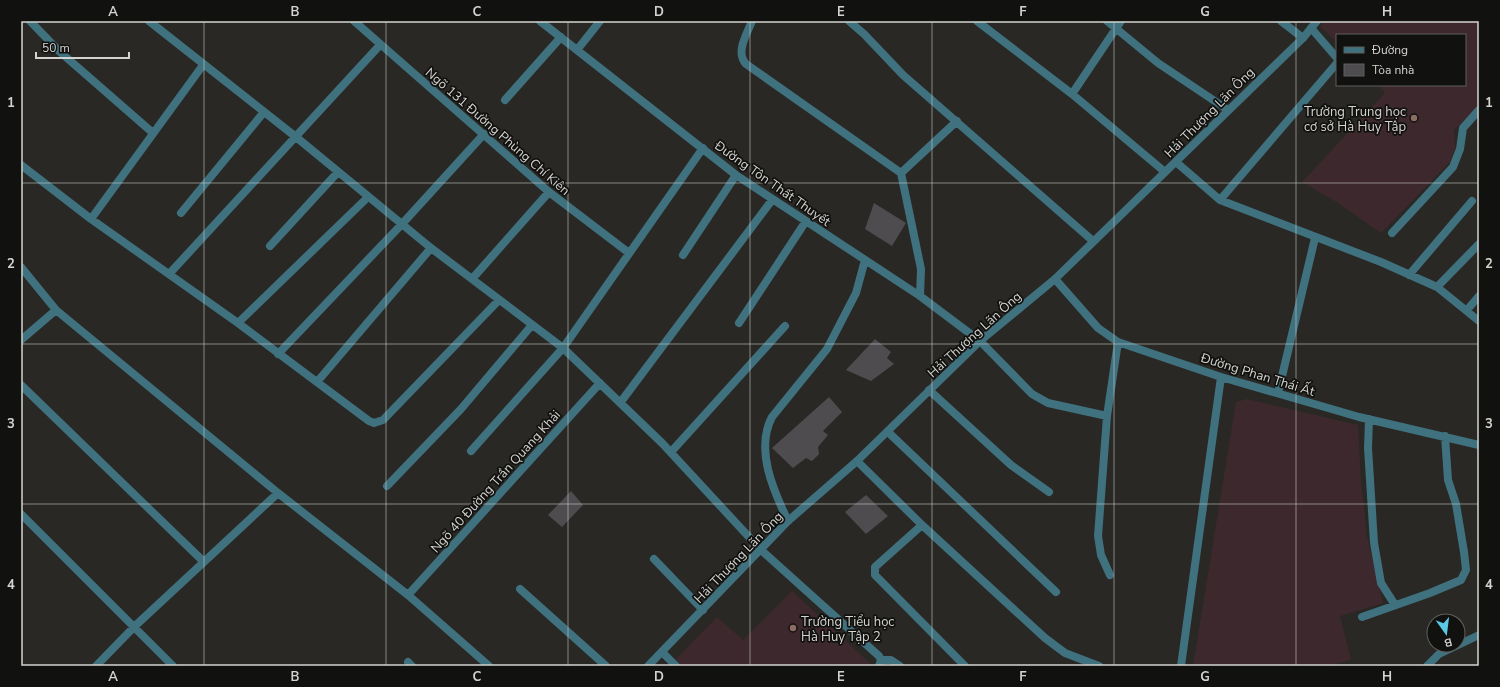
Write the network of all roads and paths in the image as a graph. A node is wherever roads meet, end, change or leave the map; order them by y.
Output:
1 (30, 21) edge
2 (149, 21) edge
3 (354, 21) edge
4 (540, 21) edge
5 (600, 21) edge
6 (752, 21) edge
7 (849, 21) edge
8 (977, 21) edge
9 (1107, 21) edge
10 (1121, 21) edge
11 (1281, 21) edge
12 (1317, 21) edge
13 (1115, 28) junction
14 (1311, 28) junction
15 (561, 37) junction
16 (1302, 38) junction
17 (380, 45) junction
18 (577, 50) junction
19 (1336, 57) edge
20 (203, 64) junction
21 (1336, 64) edge
22 (1072, 94) junction
23 (505, 100) dead end
24 (1228, 110) junction
25 (1479, 110) edge
26 (264, 112) junction
27 (957, 121) junction
28 (153, 134) junction
29 (484, 134) junction
30 (296, 137) junction
31 (703, 148) junction
32 (1176, 162) junction
33 (21, 166) edge
34 (338, 172) junction
35 (1165, 172) junction
36 (901, 173) junction
37 (736, 175) junction
38 (549, 192) junction
39 (368, 197) junction
40 (772, 200) junction
41 (1220, 200) junction
42 (1472, 201) dead end
43 (181, 213) dead end
44 (91, 219) junction
45 (806, 221) junction
46 (402, 224) junction
47 (1392, 232) dead end
48 (1316, 238) junction
49 (1093, 241) junction
50 (1479, 244) edge
51 (270, 246) dead end
52 (430, 248) junction
53 (629, 253) junction
54 (683, 255) dead end
55 (865, 260) junction
56 (21, 267) edge
57 (170, 274) junction
58 (1409, 275) junction
59 (472, 279) junction
60 (1055, 279) junction
61 (1437, 287) junction
62 (920, 296) junction
63 (1479, 296) edge
64 (498, 300) junction
65 (56, 310) junction
66 (1467, 310) junction
67 (1479, 322) edge
68 (238, 323) junction
69 (739, 323) dead end
70 (532, 325) junction
71 (785, 326) dead end
72 (21, 340) edge
73 (980, 341) junction
74 (1118, 342) junction
75 (563, 348) junction
76 (278, 354) junction
77 (1221, 377) junction
78 (317, 382) junction
79 (600, 383) junction
80 (21, 385) edge
81 (929, 390) junction
82 (1278, 393) junction
83 (620, 403) junction
84 (1107, 416) junction
85 (1369, 419) junction
86 (888, 432) junction
87 (1445, 436) junction
88 (1479, 445) edge
89 (471, 451) dead end
90 (671, 452) junction
91 (857, 462) junction
92 (387, 486) dead end
93 (1049, 492) dead end
94 (278, 493) junction
95 (21, 514) edge
96 (788, 521) junction
97 (922, 525) junction
98 (761, 550) junction
99 (654, 559) dead end
100 (204, 562) junction
101 (1110, 575) dead end
102 (520, 589) dead end
103 (1056, 592) dead end
104 (408, 595) junction
105 (1395, 605) junction
106 (703, 610) junction
107 (1362, 617) dead end
108 (134, 626) junction
109 (1479, 635) edge
110 (1466, 641) edge
111 (662, 652) junction
112 (1442, 653) edge
113 (880, 663) edge
114 (1076, 663) edge
115 (96, 666) edge
116 (173, 666) edge
117 (489, 666) edge
118 (606, 666) edge
119 (648, 666) edge
120 (676, 666) edge
121 (900, 666) edge
122 (966, 666) edge
123 (1099, 666) edge
124 (1181, 666) edge
125 (1426, 666) edge

1 - 28 street
2 - 20 street
3 - 17 street, Ngõ 131 Đường Phùng Chí Kiên
4 - 15 street, Đường Tôn Thất Thuyết
5 - 18 street
6 - 36 street
7 - 27 street
8 - 22 street
9 - 13 street
10 - 13 street
11 - 16 street
12 - 14 street, Hải Thượng Lãn Ông
13 - 22 street
13 - 24 street
14 - 16 street, Hải Thượng Lãn Ông
14 - 19 street
15 - 18 street, Đường Tôn Thất Thuyết
15 - 23 street
16 - 24 street, Hải Thượng Lãn Ông
17 - 29 street, Ngõ 131 Đường Phùng Chí Kiên
17 - 30 street
18 - 31 street, Đường Tôn Thất Thuyết
20 - 26 street
20 - 28 street
21 - 41 street
22 - 35 street
24 - 32 street, Hải Thượng Lãn Ông
25 - 47 street
26 - 30 street
26 - 43 street
27 - 36 street
27 - 49 street
28 - 44 street
29 - 38 street, Ngõ 131 Đường Phùng Chí Kiên
29 - 46 street
30 - 34 street
30 - 57 street
31 - 37 street, Đường Tôn Thất Thuyết
31 - 53 street
32 - 35 street, Hải Thượng Lãn Ông
32 - 41 street
33 - 44 street
34 - 39 street
34 - 51 street
35 - 49 street, Hải Thượng Lãn Ông
36 - 62 street
37 - 40 street, Đường Tôn Thất Thuyết
37 - 54 street
38 - 53 street, Ngõ 131 Đường Phùng Chí Kiên
38 - 59 street
39 - 46 street
39 - 68 street
40 - 45 street, Đường Tôn Thất Thuyết
40 - 83 street
41 - 48 street
42 - 58 street
44 - 57 street
45 - 55 street, Đường Tôn Thất Thuyết
45 - 69 street
46 - 52 street
46 - 76 street
48 - 58 street
48 - 82 street
49 - 60 street, Hải Thượng Lãn Ông
50 - 61 street
52 - 59 street
52 - 78 street
53 - 75 street
55 - 62 street, Đường Tôn Thất Thuyết
55 - 96 street
56 - 65 street
57 - 68 street
58 - 61 street
59 - 64 street
60 - 73 street, Hải Thượng Lãn Ông
60 - 74 street, Đường Phan Thái Ất
61 - 66 street
62 - 73 street, Đường Tôn Thất Thuyết
63 - 66 street
64 - 70 street
64 - 78 street
65 - 72 street
65 - 94 street
66 - 67 street
68 - 76 street
70 - 75 street
70 - 92 street
71 - 90 street
73 - 81 street, Hải Thượng Lãn Ông
73 - 84 street, Đường Tôn Thất Thuyết
74 - 77 street, Đường Phan Thái Ất
74 - 84 street
75 - 79 street
75 - 89 street
76 - 78 street
77 - 82 street, Đường Phan Thái Ất
77 - 124 street
79 - 83 street
79 - 104 street, Ngõ 40 Đường Trần Quang Khải
80 - 100 street
81 - 86 street, Hải Thượng Lãn Ông
81 - 93 street
82 - 85 street, Đường Phan Thái Ất
83 - 90 street
84 - 101 street
85 - 87 street, Đường Phan Thái Ất
85 - 105 street
86 - 91 street, Hải Thượng Lãn Ông
86 - 103 street
87 - 88 street, Đường Phan Thái Ất
87 - 105 street
90 - 98 street
91 - 96 street, Hải Thượng Lãn Ông
91 - 97 street
94 - 100 street
94 - 104 street
95 - 108 street
96 - 98 street, Hải Thượng Lãn Ông
97 - 114 street
97 - 122 street
98 - 106 street, Hải Thượng Lãn Ông
98 - 113 street
99 - 106 street
100 - 108 street
102 - 118 street
104 - 117 street
105 - 107 street
106 - 111 street, Hải Thượng Lãn Ông
108 - 115 street
108 - 116 street
109 - 110 street
111 - 119 street, Hải Thượng Lãn Ông
111 - 120 street
112 - 125 street
113 - 121 street
114 - 123 street

